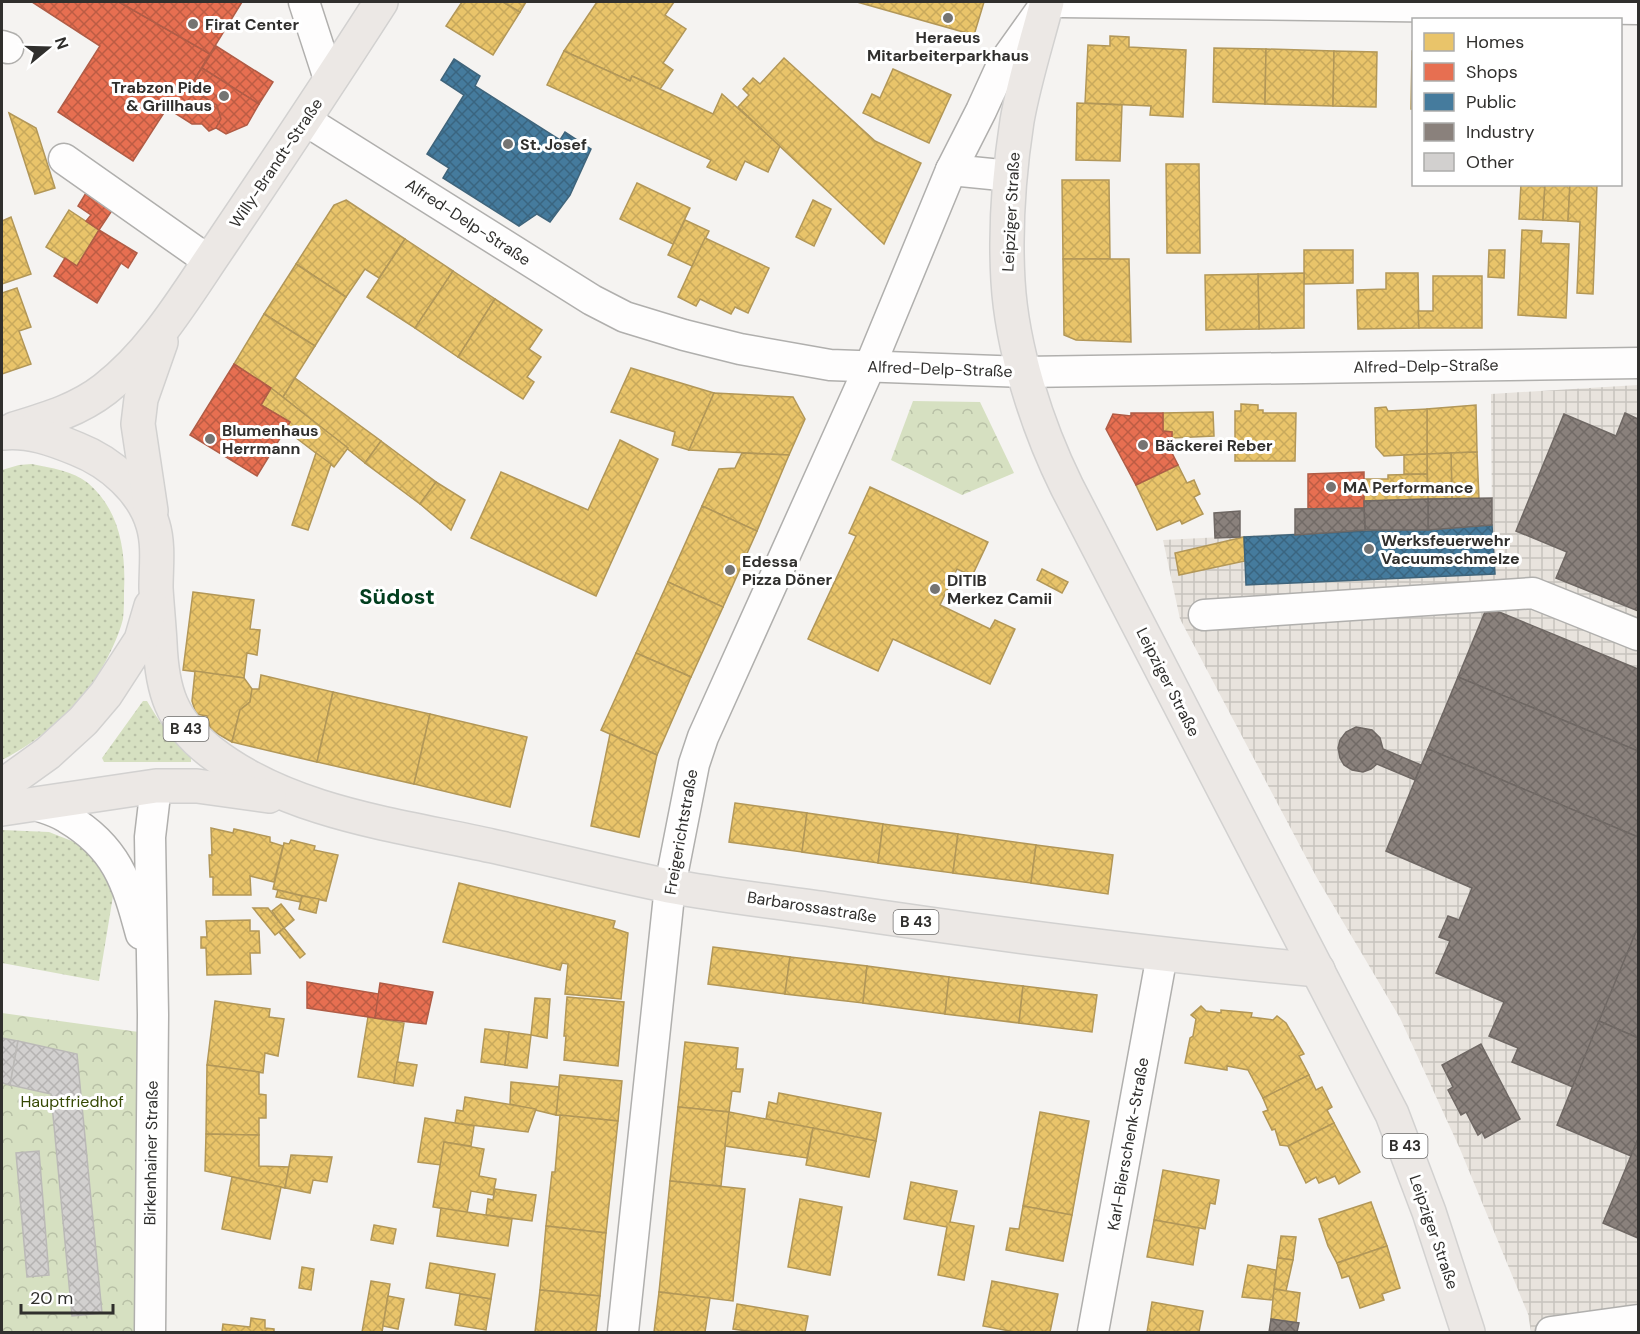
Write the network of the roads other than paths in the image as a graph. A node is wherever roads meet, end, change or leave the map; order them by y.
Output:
1 (304, 2) edge
2 (381, 2) edge
3 (1047, 2) edge
4 (1060, 2) edge
5 (1638, 9) edge
6 (330, 82) junction
7 (306, 120) junction
8 (64, 159) dead end
9 (951, 170) junction
10 (1011, 176) junction
11 (209, 261) junction
12 (168, 322) junction
13 (1637, 363) edge
14 (870, 366) junction
15 (1024, 372) junction
16 (3, 433) edge
17 (153, 525) junction
18 (156, 587) junction
19 (1204, 615) dead end
20 (1638, 635) edge
21 (2, 786) edge
22 (156, 786) junction
23 (312, 803) junction
24 (17, 806) edge
25 (670, 886) junction
26 (1162, 955) junction
27 (1318, 970) junction
28 (151, 974) junction
29 (1626, 1325) edge
30 (150, 1332) edge
31 (623, 1332) edge
32 (1094, 1332) edge
33 (1468, 1332) edge
34 (1551, 1332) edge

1 - 6 street
2 - 6 main road, Willy-Brandt-Straße
3 - 9 street, Leipziger Straße
3 - 10 main road, Leipziger Straße
4 - 5 street
6 - 7 main road, Willy-Brandt-Straße
7 - 11 main road, Willy-Brandt-Straße
7 - 14 street, Alfred-Delp-Straße
8 - 11 street
9 - 10 street
9 - 14 street, Leipziger Straße
10 - 15 main road, Leipziger Straße
11 - 12 main road, Willy-Brandt-Straße
12 - 16 main road, Willy-Brandt-Straße
12 - 17 main road, Willy-Brandt-Straße
13 - 15 street, Alfred-Delp-Straße
14 - 15 street, Alfred-Delp-Straße
14 - 25 street, Freigerichtstraße
15 - 27 main road, Leipziger Straße
16 - 17 main road, B 43
17 - 18 main road, B 43
18 - 21 main road, B 43
18 - 23 main road, B 43
19 - 20 street
22 - 23 main road, B 43
22 - 24 main road, B 43
22 - 28 street, Birkenhainer Straße
23 - 25 main road, Barbarossastraße / B 43
24 - 28 street, Birkenhainer Straße
25 - 26 main road, Barbarossastraße / B 43
25 - 31 street, Freigerichtstraße
26 - 27 main road, Barbarossastraße / B 43
26 - 32 street, Karl-Bierschenk-Straße
27 - 33 main road, Leipziger Straße / B 43
28 - 30 street, Birkenhainer Straße
29 - 34 street

